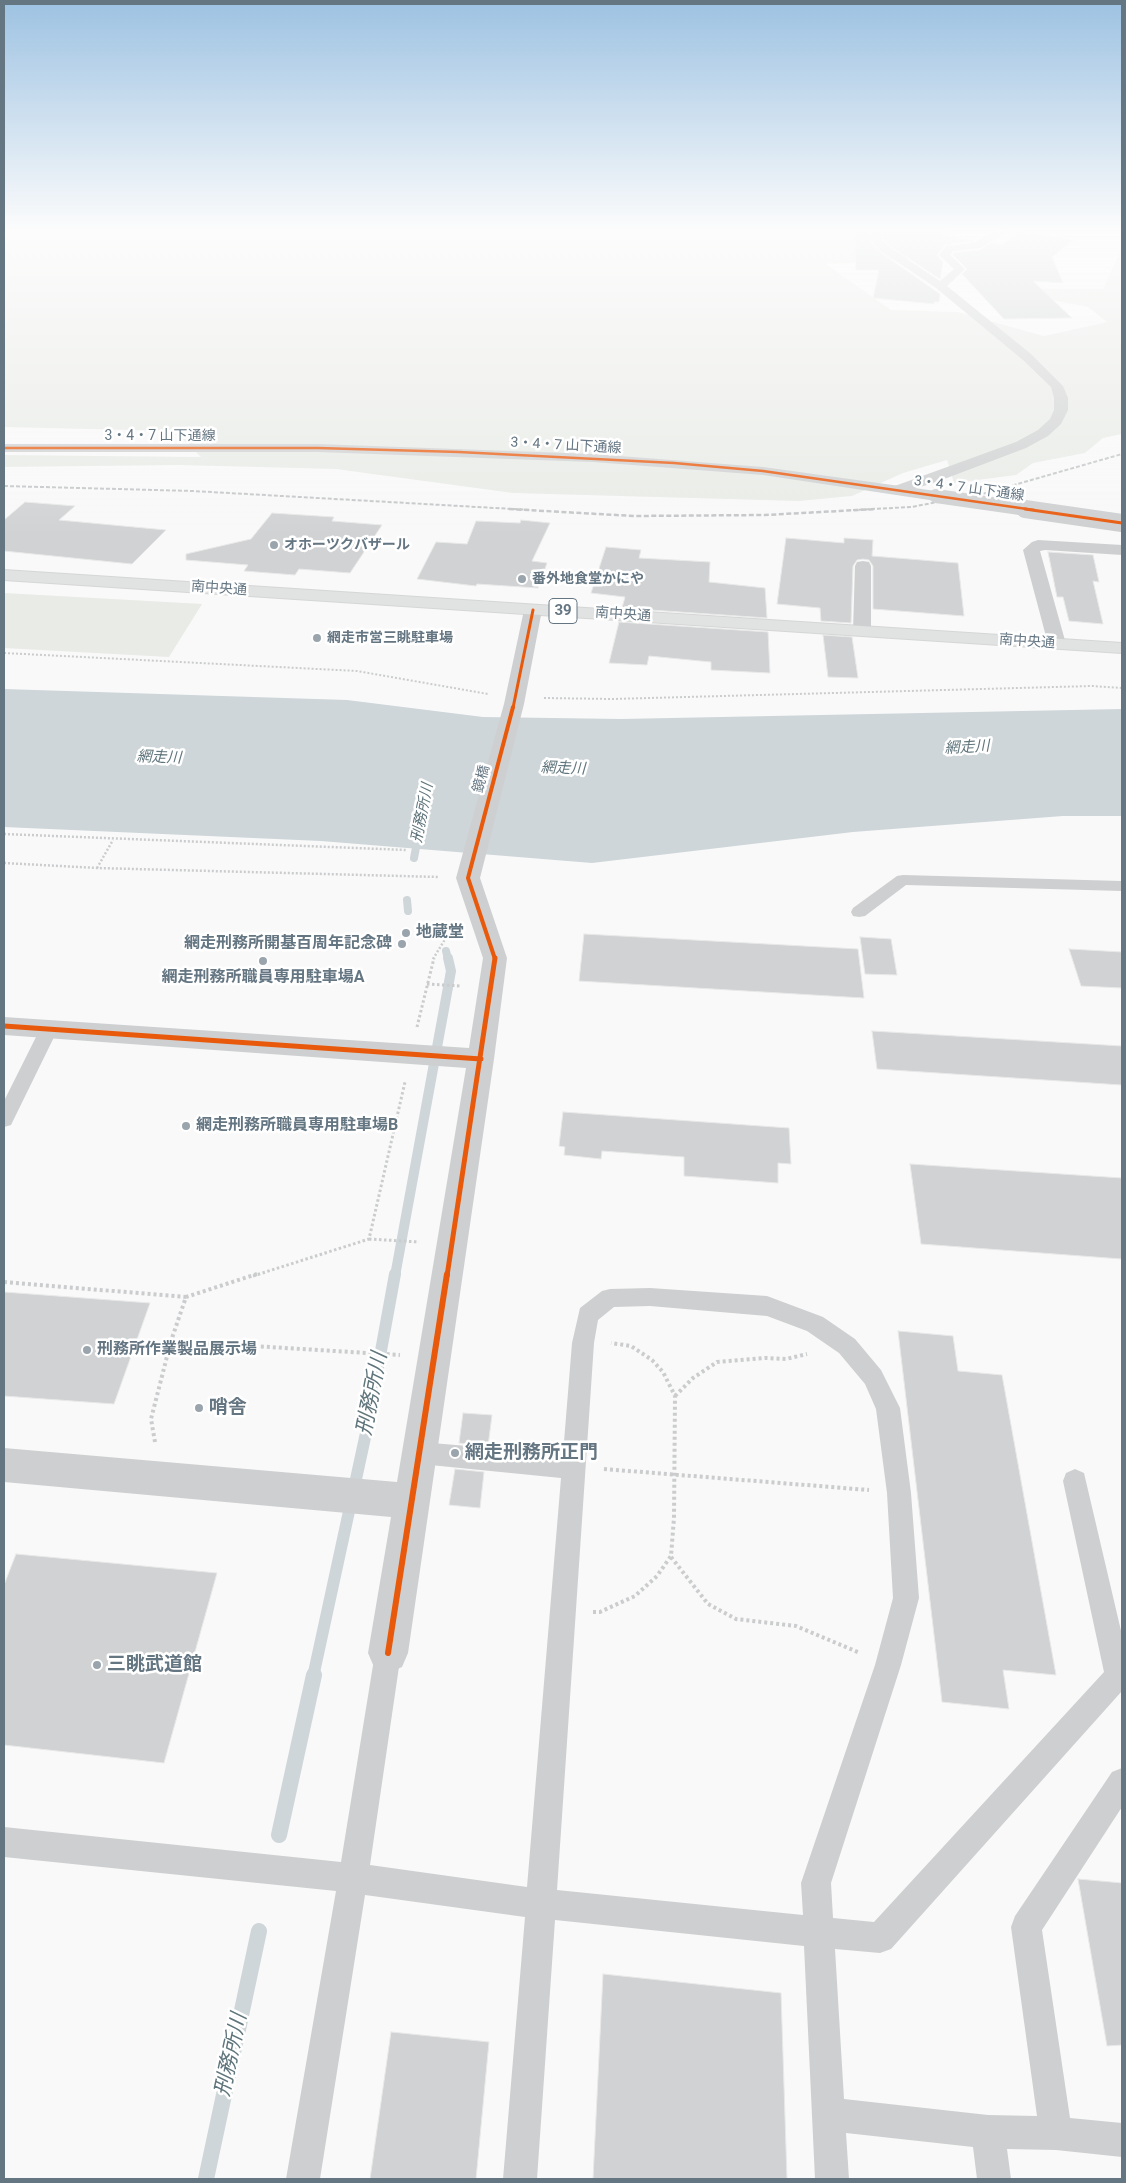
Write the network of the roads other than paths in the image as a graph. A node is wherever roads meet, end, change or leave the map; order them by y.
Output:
1 (995, 331) edge
2 (4, 448) edge
3 (897, 490) junction
4 (1122, 523) edge
5 (1122, 550) edge
6 (863, 566) dead end
7 (4, 575) edge
8 (534, 610) junction
9 (862, 632) junction
10 (1057, 644) junction
11 (1122, 648) edge
12 (1122, 886) edge
13 (859, 912) dead end
14 (4, 1026) edge
15 (49, 1029) junction
16 (482, 1059) junction
17 (4, 1120) edge
18 (420, 1452) junction
19 (4, 1465) edge
20 (573, 1467) junction
21 (1075, 1481) dead end
22 (412, 1501) junction
23 (388, 1653) joint
24 (1122, 1782) edge
25 (4, 1842) edge
26 (353, 1878) junction
27 (542, 1904) junction
28 (819, 1933) junction
29 (828, 2114) junction
30 (988, 2132) junction
31 (1056, 2133) junction
32 (1122, 2140) edge
33 (303, 2179) edge
34 (520, 2179) edge
35 (832, 2179) edge
36 (994, 2179) edge

1 - 3 street
2 - 3 street, 3・4・7 山下通線
3 - 4 street, 3・4・7 山下通線, bridge
5 - 10 street
6 - 9 street
7 - 8 highway, 南中央通 / 39
8 - 9 highway, 南中央通 / 39
8 - 16 street, 鏡橋
9 - 10 highway, 南中央通 / 39
10 - 11 highway, 南中央通 / 39
12 - 13 lane
14 - 15 street
15 - 16 street
15 - 17 lane
16 - 18 street
18 - 20 lane
18 - 22 street
19 - 22 street
20 - 27 lane
20 - 28 lane
21 - 28 lane
22 - 23 street
23 - 26 lane
24 - 31 lane
25 - 26 lane
26 - 27 lane
26 - 33 lane
27 - 28 lane
27 - 34 lane
28 - 29 lane
29 - 30 lane
29 - 35 lane
30 - 31 lane
30 - 36 lane
31 - 32 lane

